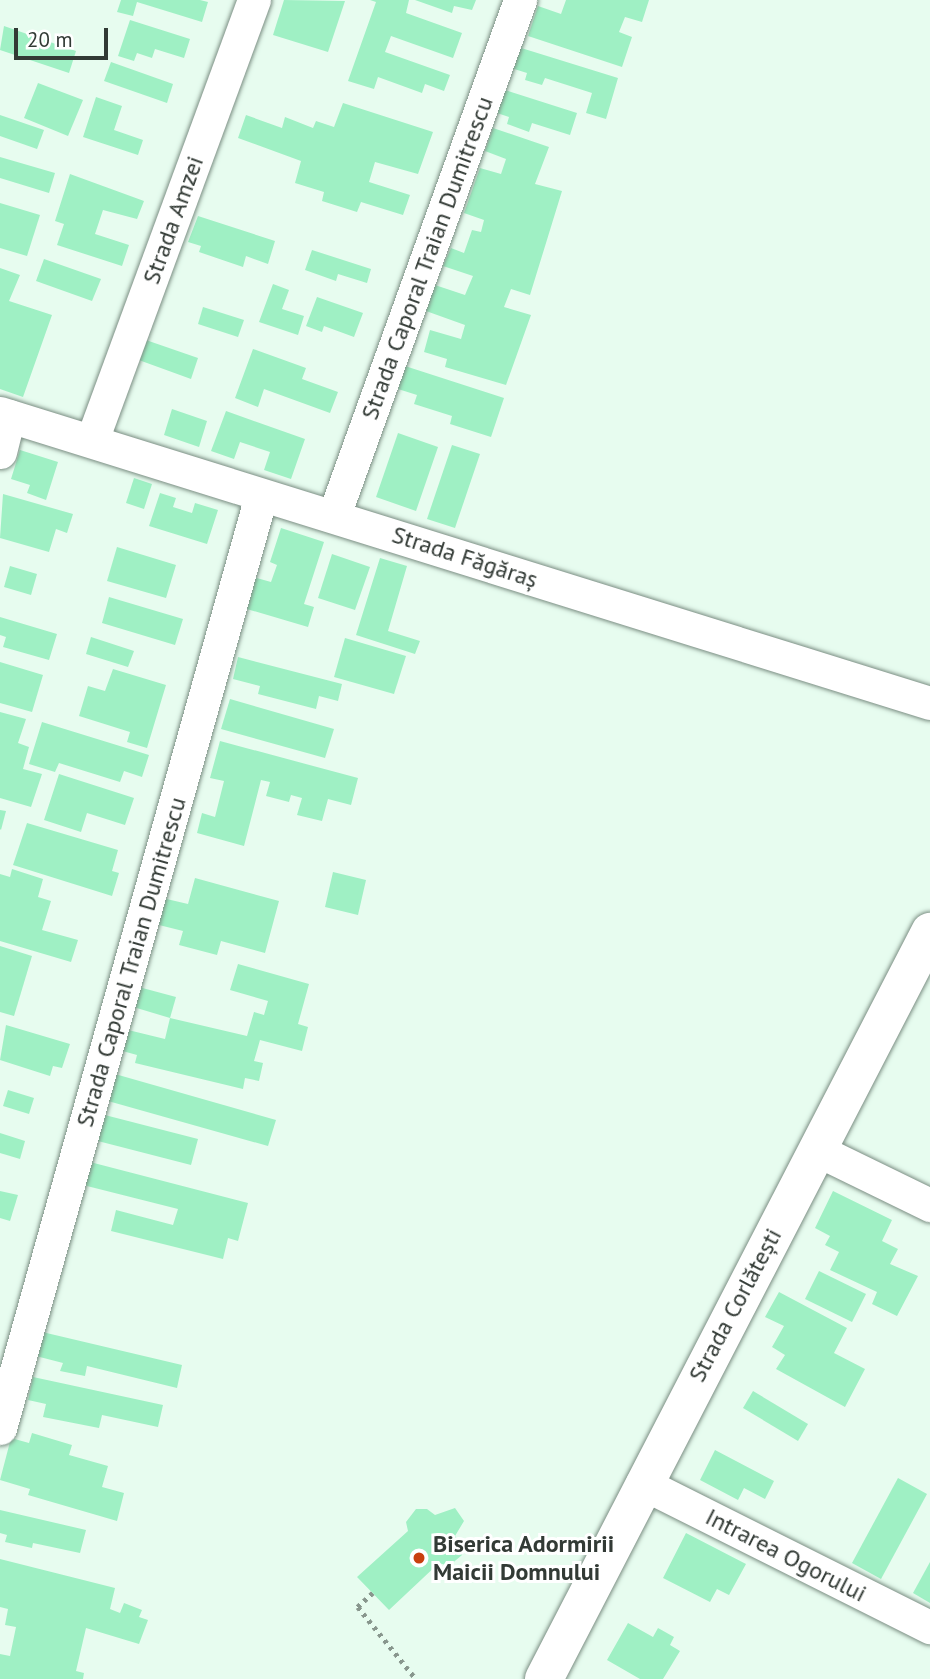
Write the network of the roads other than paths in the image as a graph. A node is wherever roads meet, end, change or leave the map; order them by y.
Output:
1 (254, 0) edge
2 (520, 0) edge
3 (5, 415) edge
4 (92, 440) junction
5 (0, 452) edge
6 (261, 496) junction
7 (334, 515) junction
8 (930, 703) edge
9 (930, 932) edge
10 (817, 1150) junction
11 (930, 1205) edge
12 (0, 1428) edge
13 (642, 1483) junction
14 (930, 1627) edge
15 (544, 1679) edge

1 - 4 street, Strada Amzei
2 - 7 street, Strada Caporal Traian Dumitrescu
3 - 4 street, Strada Făgăraș
3 - 5 street
4 - 6 street, Strada Făgăraș
6 - 7 street, Strada Făgăraș
6 - 12 street, Strada Caporal Traian Dumitrescu
7 - 8 street, Strada Făgăraș
9 - 10 street, Strada Corlătești
10 - 11 street
10 - 13 street, Strada Corlătești
13 - 14 street, Intrarea Ogorului
13 - 15 street, Strada Corlătești

